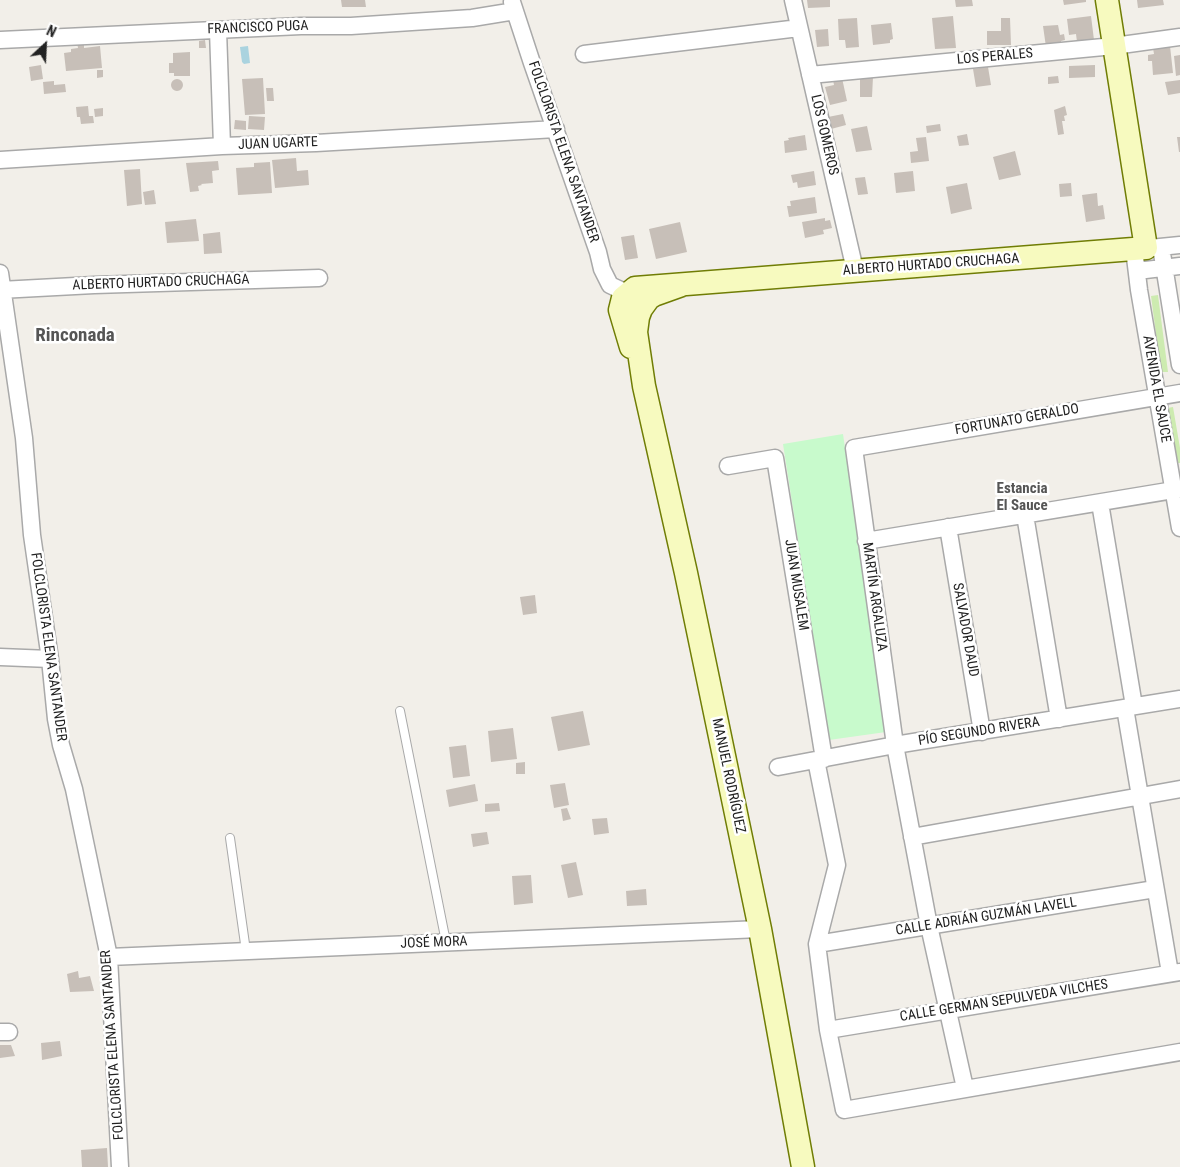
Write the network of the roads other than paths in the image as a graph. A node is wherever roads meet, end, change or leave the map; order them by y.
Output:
1 (793, 0) edge
2 (1107, 0) edge
3 (513, 6) edge
4 (799, 28) junction
5 (218, 30) junction
6 (1180, 37) edge
7 (0, 40) edge
8 (1114, 46) junction
9 (584, 54) dead end
10 (810, 75) junction
11 (556, 128) junction
12 (222, 146) junction
13 (0, 160) edge
14 (1180, 245) edge
15 (1144, 254) junction
16 (1172, 267) edge
17 (855, 270) junction
18 (0, 273) edge
19 (319, 278) dead end
20 (682, 285) junction
21 (1, 290) edge
22 (627, 293) junction
23 (1180, 365) edge
24 (644, 386) junction
25 (1180, 393) edge
26 (1157, 397) junction
27 (854, 448) joint
28 (728, 466) dead end
29 (1177, 490) edge
30 (1100, 503) junction
31 (1025, 515) junction
32 (948, 527) junction
33 (1180, 528) edge
34 (866, 540) junction
35 (0, 658) edge
36 (50, 659) junction
37 (1180, 699) edge
38 (1130, 707) junction
39 (400, 710) dead end
40 (1059, 719) junction
41 (982, 732) junction
42 (896, 745) junction
43 (820, 760) junction
44 (778, 766) dead end
45 (1180, 789) edge
46 (1140, 796) junction
47 (912, 837) junction
48 (230, 838) dead end
49 (1155, 889) junction
50 (929, 926) junction
51 (760, 929) junction
52 (446, 942) junction
53 (817, 944) junction
54 (246, 951) junction
55 (109, 957) junction
56 (1175, 972) edge
57 (948, 1010) junction
58 (828, 1030) junction
59 (1180, 1052) edge
60 (965, 1088) junction
61 (120, 1167) edge
62 (803, 1167) edge

1 - 4 street, LOS GOMEROS
2 - 8 street, AVENIDA EL SAUCE
3 - 5 street, FRANCISCO PUGA
3 - 11 street, FOLCLORISTA ELENA SANTANDER
4 - 9 street
4 - 10 street, LOS GOMEROS
5 - 7 street, FRANCISCO PUGA
5 - 12 street
6 - 8 street, LOS PERALES
8 - 10 street, LOS PERALES
8 - 15 street, AVENIDA EL SAUCE
10 - 17 street, LOS GOMEROS
11 - 12 street, JUAN UGARTE
11 - 22 street, FOLCLORISTA ELENA SANTANDER
12 - 13 street, JUAN UGARTE
14 - 15 street, ALBERTO HURTADO CRUCHAGA
15 - 16 street, ALBERTO HURTADO CRUCHAGA
15 - 16 street, AVENIDA EL SAUCE
15 - 17 street, ALBERTO HURTADO CRUCHAGA
15 - 26 street, AVENIDA EL SAUCE
16 - 23 street, AVENIDA EL SAUCE
17 - 20 street, ALBERTO HURTADO CRUCHAGA
18 - 21 street, FOLCLORISTA ELENA SANTANDER
19 - 21 street, ALBERTO HURTADO CRUCHAGA
20 - 22 street
20 - 24 street, MANUEL RODRÍGUEZ
21 - 36 street, FOLCLORISTA ELENA SANTANDER
22 - 24 street, MANUEL RODRÍGUEZ
24 - 51 street, MANUEL RODRÍGUEZ
25 - 26 street, FORTUNATO GERALDO
26 - 27 street, FORTUNATO GERALDO
26 - 29 street, AVENIDA EL SAUCE
27 - 34 street, MARTÍN ARGALUZA
28 - 43 street, JUAN MUSALEM
29 - 30 street
29 - 33 street, AVENIDA EL SAUCE
30 - 31 street
30 - 38 street
31 - 32 street
31 - 40 street
32 - 34 street
32 - 41 street, SALVADOR DAUD
34 - 42 street, MARTÍN ARGALUZA
35 - 36 street
36 - 55 street, FOLCLORISTA ELENA SANTANDER
37 - 38 street, PÍO SEGUNDO RIVERA
38 - 40 street, PÍO SEGUNDO RIVERA
38 - 46 street
39 - 52 lane
40 - 41 street, PÍO SEGUNDO RIVERA
41 - 42 street, PÍO SEGUNDO RIVERA
42 - 43 street, PÍO SEGUNDO RIVERA
42 - 47 street, MARTÍN ARGALUZA
43 - 44 street, PÍO SEGUNDO RIVERA
43 - 53 street
45 - 46 street
46 - 47 street
46 - 49 street
47 - 50 street, MARTÍN ARGALUZA
48 - 54 lane
49 - 50 street, CALLE ADRIÁN GUZMÁN LAVELL
49 - 56 street
50 - 53 street, CALLE ADRIÁN GUZMÁN LAVELL
50 - 57 street, MARTÍN ARGALUZA
51 - 52 street, JOSÉ MORA
51 - 62 street, MANUEL RODRÍGUEZ
52 - 54 street, JOSÉ MORA
53 - 58 street
54 - 55 street, JOSÉ MORA
55 - 61 street, FOLCLORISTA ELENA SANTANDER
56 - 57 street, CALLE GERMAN SEPULVEDA VILCHES
57 - 58 street, CALLE GERMAN SEPULVEDA VILCHES
57 - 60 street, MARTÍN ARGALUZA
58 - 60 street
59 - 60 street

